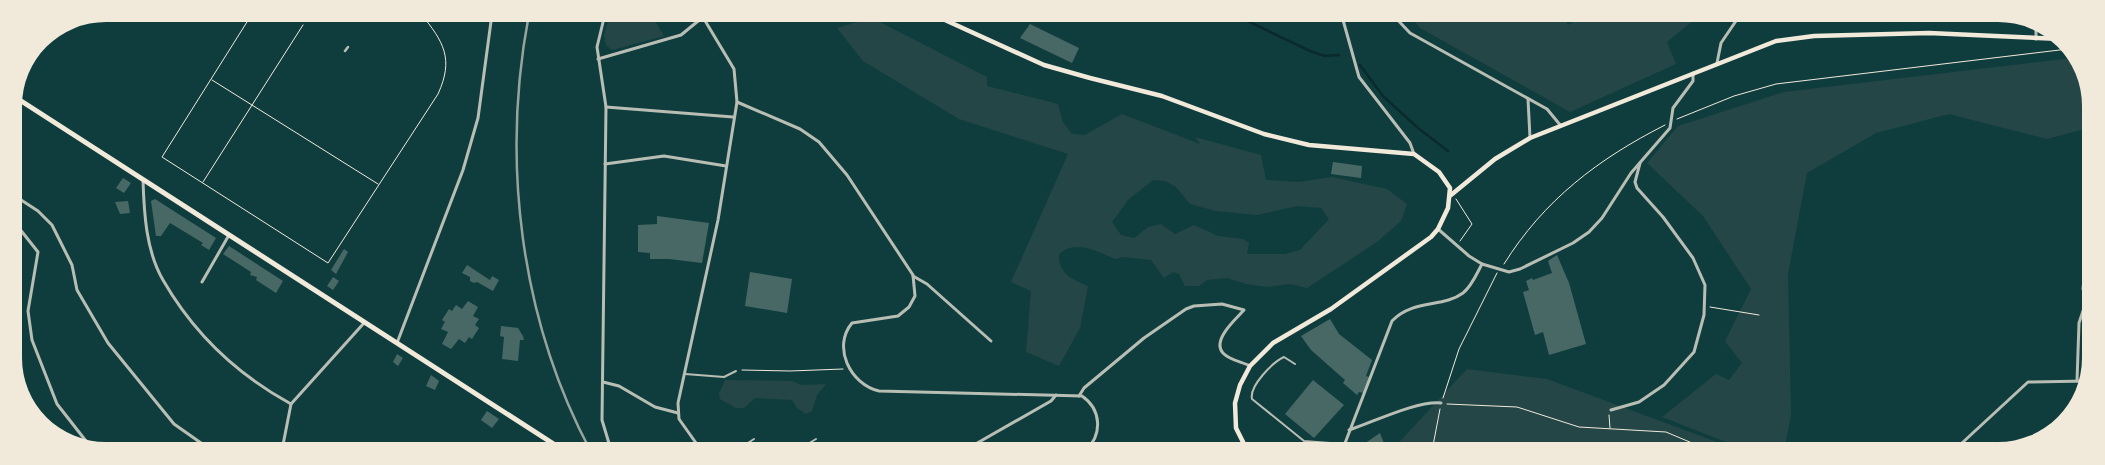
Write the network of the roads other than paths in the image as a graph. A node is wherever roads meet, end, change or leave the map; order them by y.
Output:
1 (491, 22) edge
2 (603, 22) edge
3 (695, 22) edge
4 (706, 22) edge
5 (952, 22) edge
6 (1344, 22) edge
7 (1400, 22) edge
8 (1735, 22) edge
9 (2036, 31) edge
10 (2036, 40) junction
11 (2048, 40) edge
12 (348, 47) dead end
13 (345, 51) dead end
14 (598, 59) junction
15 (1717, 63) junction
16 (1693, 73) junction
17 (1528, 98) junction
18 (23, 102) edge
19 (737, 102) junction
20 (606, 108) junction
21 (733, 117) junction
22 (1561, 126) junction
23 (1530, 138) junction
24 (1414, 154) junction
25 (1640, 162) junction
26 (606, 164) junction
27 (726, 166) junction
28 (143, 179) junction
29 (1451, 195) junction
30 (23, 201) edge
31 (1438, 229) junction
32 (22, 232) edge
33 (229, 235) junction
34 (1482, 264) junction
35 (913, 275) junction
36 (202, 282) dead end
37 (2082, 315) edge
38 (365, 322) junction
39 (991, 341) dead end
40 (396, 343) junction
41 (1295, 364) dead end
42 (1250, 366) junction
43 (736, 371) road end
44 (685, 374) junction
45 (2077, 381) joint
46 (602, 382) junction
47 (1056, 395) junction
48 (1079, 396) junction
49 (1441, 403) road end
50 (291, 404) junction
51 (1611, 410) road end
52 (678, 413) junction
53 (1348, 431) junction
54 (754, 439) dead end
55 (816, 439) dead end
56 (85, 440) edge
57 (200, 442) edge
58 (284, 442) edge
59 (551, 442) edge
60 (609, 442) edge
61 (695, 442) edge
62 (749, 442) edge
63 (811, 442) edge
64 (979, 442) edge
65 (1092, 442) edge
66 (1243, 442) edge
67 (1317, 442) edge
68 (1345, 442) edge
69 (1962, 442) edge

1 - 40 street
2 - 14 street
3 - 14 street
4 - 19 street
5 - 24 main road
6 - 24 street
7 - 17 street
8 - 15 street
9 - 10 street
10 - 11 main road
10 - 15 main road
12 - 13 street
14 - 20 street
15 - 16 main road
16 - 22 main road
16 - 25 street
17 - 22 street
17 - 23 street
18 - 28 main road
19 - 21 street
19 - 35 street
20 - 21 street
20 - 26 street
21 - 27 street
22 - 23 main road
23 - 29 main road
24 - 29 main road
25 - 34 street
25 - 51 street
26 - 27 street
26 - 46 street
27 - 44 street
28 - 33 main road
28 - 50 street
29 - 31 main road
30 - 57 street
31 - 34 street
31 - 42 main road
32 - 56 street
33 - 36 street
33 - 38 main road
34 - 53 street
35 - 39 street
35 - 47 street
37 - 45 street
38 - 40 main road
38 - 50 street
40 - 59 main road
41 - 67 lane
42 - 48 street
42 - 66 main road
43 - 44 lane
44 - 52 street
45 - 69 street
46 - 52 street
46 - 60 street
47 - 48 street
47 - 64 street
48 - 65 street
49 - 53 street
50 - 58 street
52 - 61 street
53 - 68 street
54 - 62 lane
55 - 63 lane

